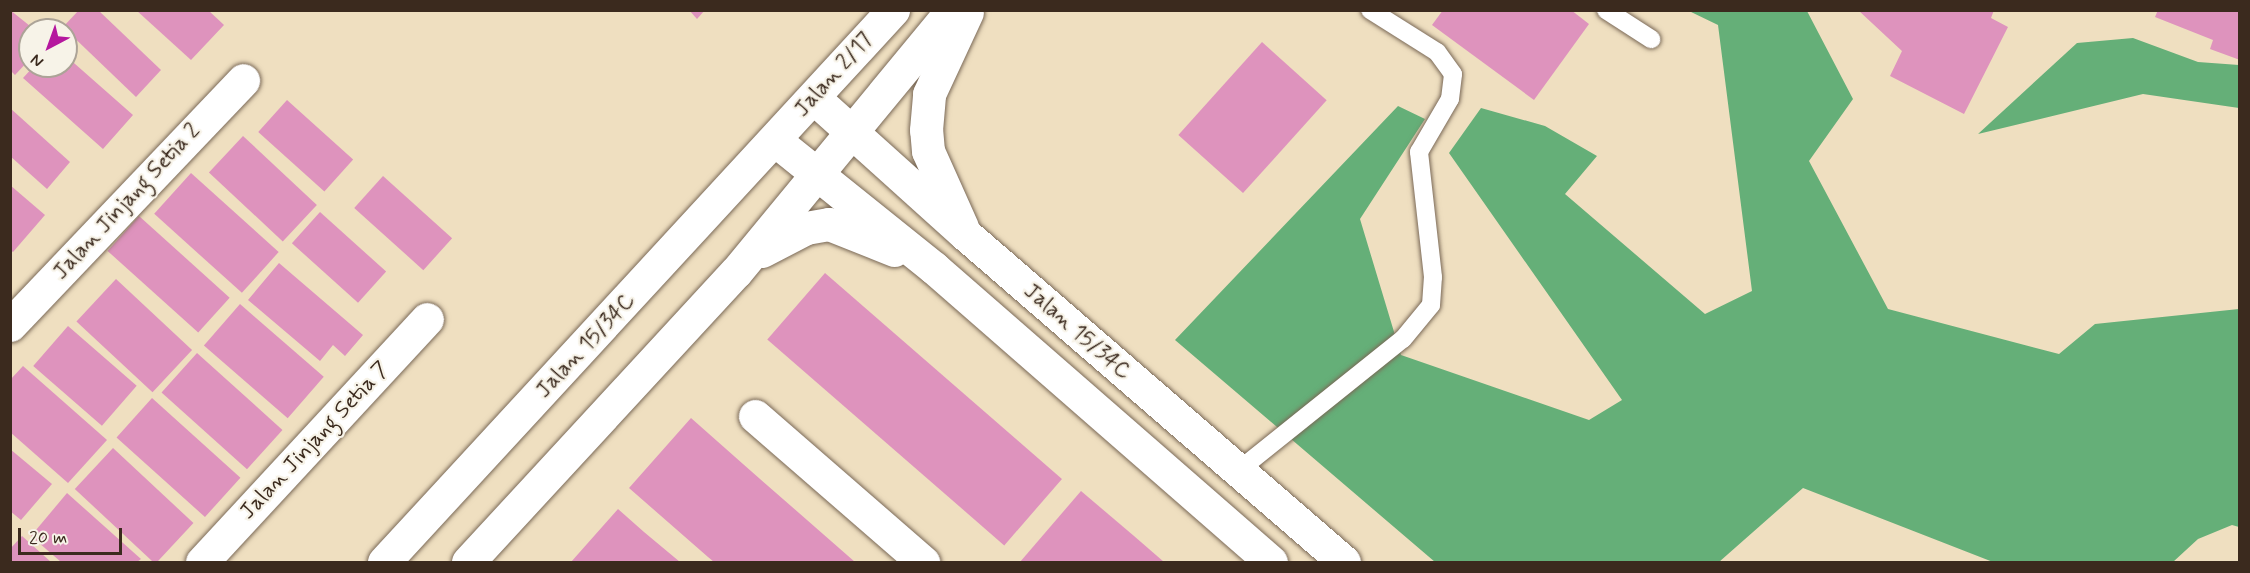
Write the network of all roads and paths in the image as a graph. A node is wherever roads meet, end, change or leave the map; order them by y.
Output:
1 (893, 10) edge
2 (952, 10) edge
3 (968, 10) edge
4 (1370, 10) edge
5 (1606, 10) edge
6 (1652, 39) dead end
7 (243, 80) dead end
8 (814, 98) junction
9 (852, 134) junction
10 (776, 141) junction
11 (817, 173) junction
12 (964, 234) junction
13 (934, 268) junction
14 (736, 272) junction
15 (427, 319) dead end
16 (10, 325) edge
17 (754, 417) dead end
18 (1238, 471) junction
19 (202, 562) edge
20 (384, 562) edge
21 (468, 562) edge
22 (922, 562) edge
23 (1271, 562) edge
24 (1344, 562) edge

1 - 8 street, Jalan 2/17
2 - 9 street
3 - 12 street
4 - 18 lane
5 - 6 lane
7 - 16 street, Jalan Jinjang Setia 2
8 - 9 street, Jalan 15/34C
8 - 10 street, Jalan 2/17
9 - 11 street
9 - 12 street, Jalan 15/34C
10 - 11 street, Jalan 15/34C
10 - 20 street, Jalan 15/34C
11 - 13 street, Jalan 15/34C
11 - 14 street
12 - 18 street, Jalan 15/34C
13 - 14 street
13 - 23 street, Jalan 15/34C
14 - 21 street
15 - 19 street, Jalan Jinjang Setia 7
17 - 22 street
18 - 24 street, Jalan 15/34C

